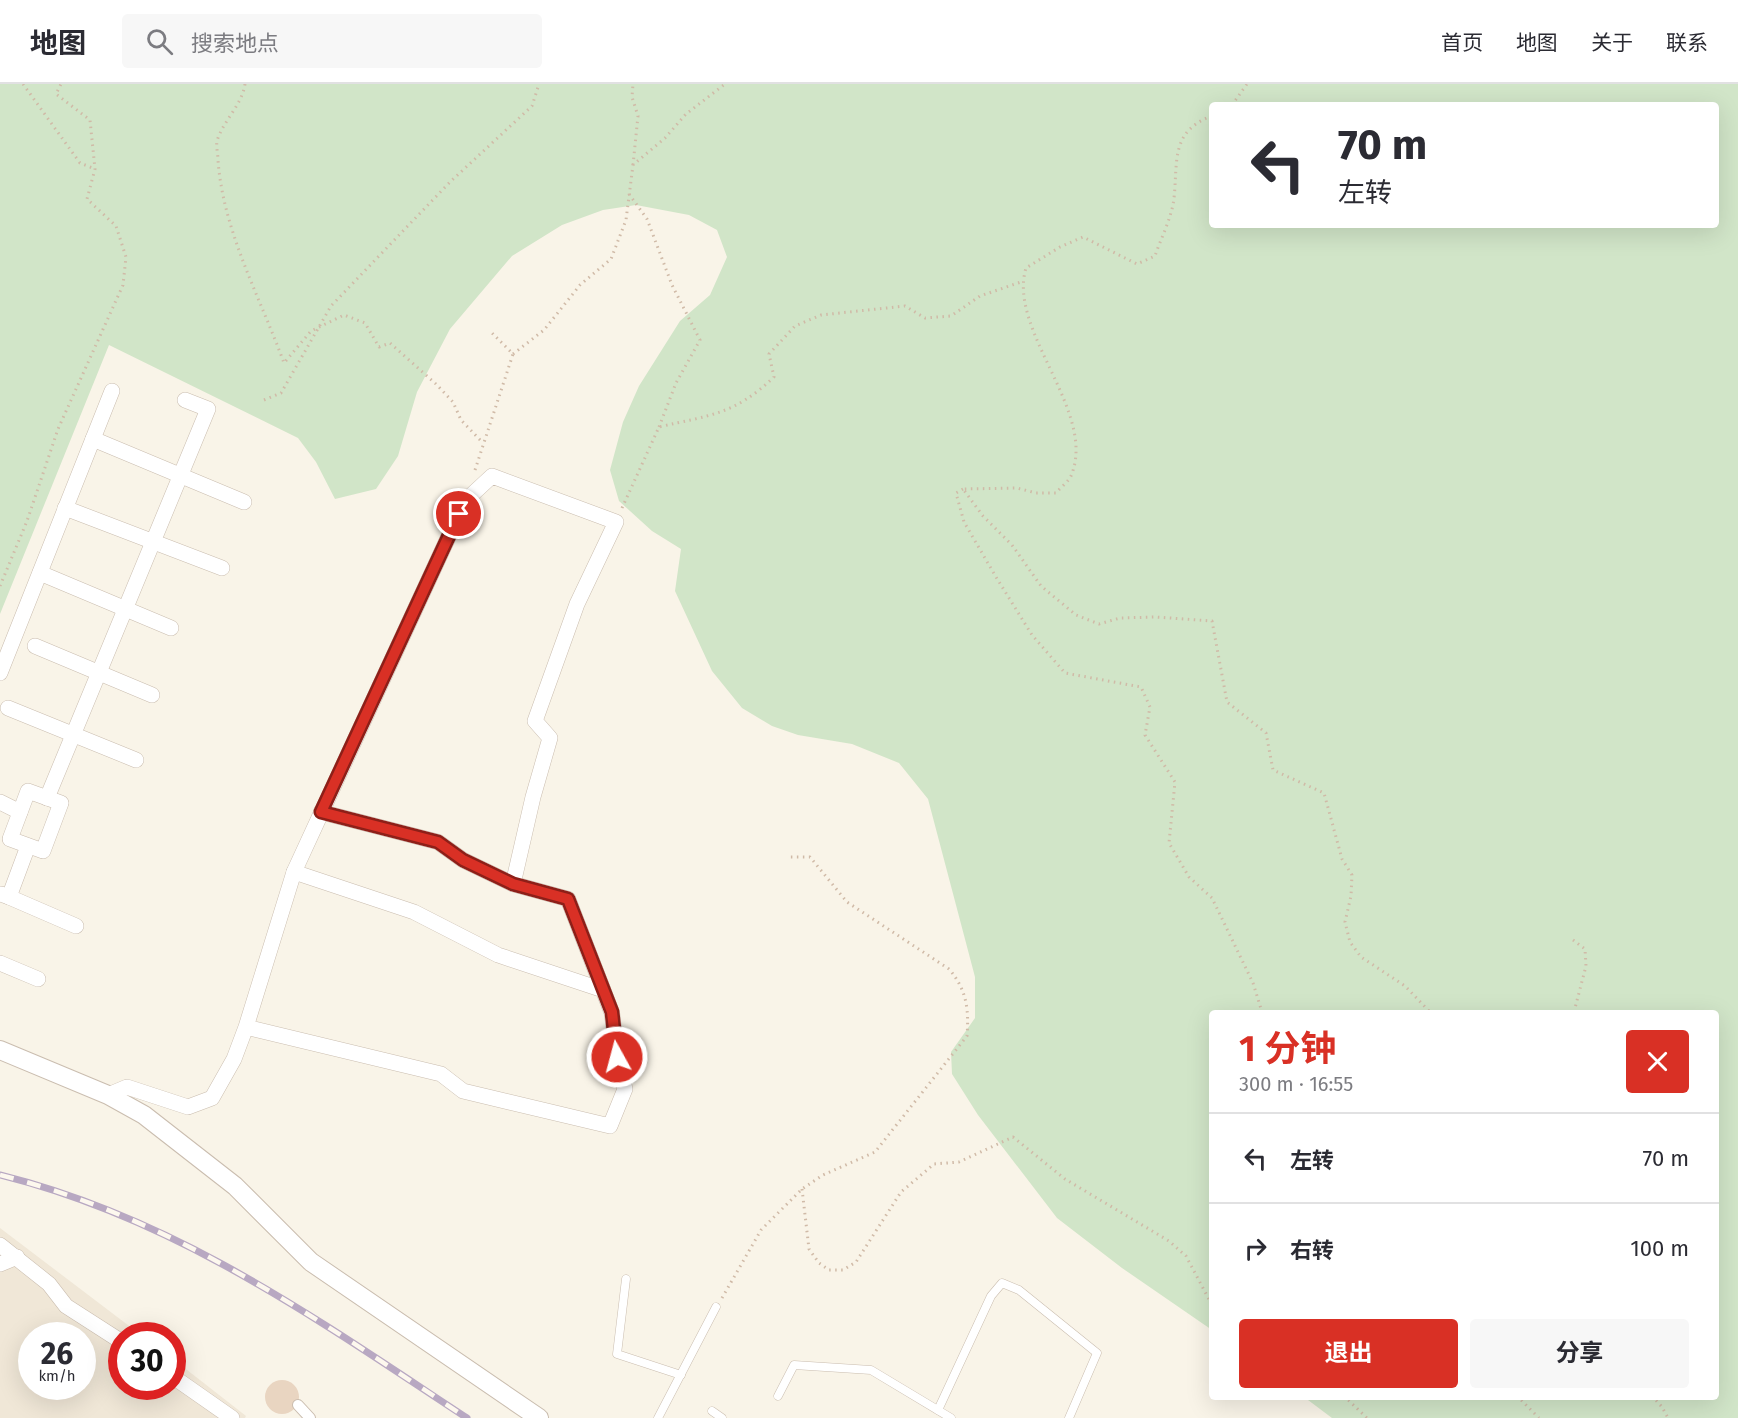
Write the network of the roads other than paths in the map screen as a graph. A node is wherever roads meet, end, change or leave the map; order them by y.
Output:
1 (112, 391) dead end
2 (185, 400) dead end
3 (93, 439) junction
4 (181, 476) junction
5 (244, 502) dead end
6 (65, 508) junction
7 (153, 542) junction
8 (222, 568) dead end
9 (40, 573) junction
10 (125, 609) junction
11 (171, 628) dead end
12 (35, 646) dead end
13 (99, 672) junction
14 (0, 673) edge
15 (152, 695) dead end
16 (8, 708) dead end
17 (74, 735) junction
18 (136, 760) dead end
19 (47, 798) junction
20 (0, 802) edge
21 (20, 812) junction
22 (321, 812) junction
23 (28, 846) junction
24 (294, 872) junction
25 (513, 884) junction
26 (4, 896) edge
27 (76, 926) dead end
28 (0, 963) edge
29 (38, 979) dead end
30 (603, 990) junction
31 (246, 1027) junction
32 (0, 1050) edge
33 (108, 1095) junction
34 (0, 1245) edge
35 (17, 1257) junction
36 (0, 1264) edge
37 (626, 1279) dead end
38 (716, 1307) road end
39 (108, 1333) edge
40 (681, 1375) junction
41 (186, 1386) edge
42 (778, 1396) dead end
43 (298, 1405) dead end
44 (938, 1410) junction
45 (712, 1411) dead end
46 (232, 1418) edge
47 (310, 1418) edge
48 (538, 1418) edge
49 (658, 1418) edge
50 (723, 1418) edge
51 (951, 1418) edge
52 (1069, 1418) edge

1 - 3 street
2 - 4 street
3 - 4 street
3 - 6 street
4 - 5 street
4 - 7 street
6 - 7 street
6 - 9 street
7 - 8 street
7 - 10 street
9 - 10 street
9 - 14 street
10 - 11 street
10 - 13 street
12 - 13 street
13 - 15 street
13 - 17 street
16 - 17 street
17 - 18 street
17 - 19 street
19 - 21 street
19 - 23 street
20 - 21 street
21 - 23 street
22 - 24 street
22 - 25 street
22 - 25 street
23 - 26 street
24 - 30 street
24 - 31 street
25 - 30 street
26 - 27 street
28 - 29 street
30 - 31 street
31 - 33 street
32 - 33 street
33 - 48 street
34 - 35 street
35 - 36 street
35 - 39 street
37 - 40 lane
38 - 40 lane
40 - 49 lane
41 - 46 street
42 - 44 lane
43 - 47 street
44 - 51 lane
44 - 52 lane
45 - 50 lane

